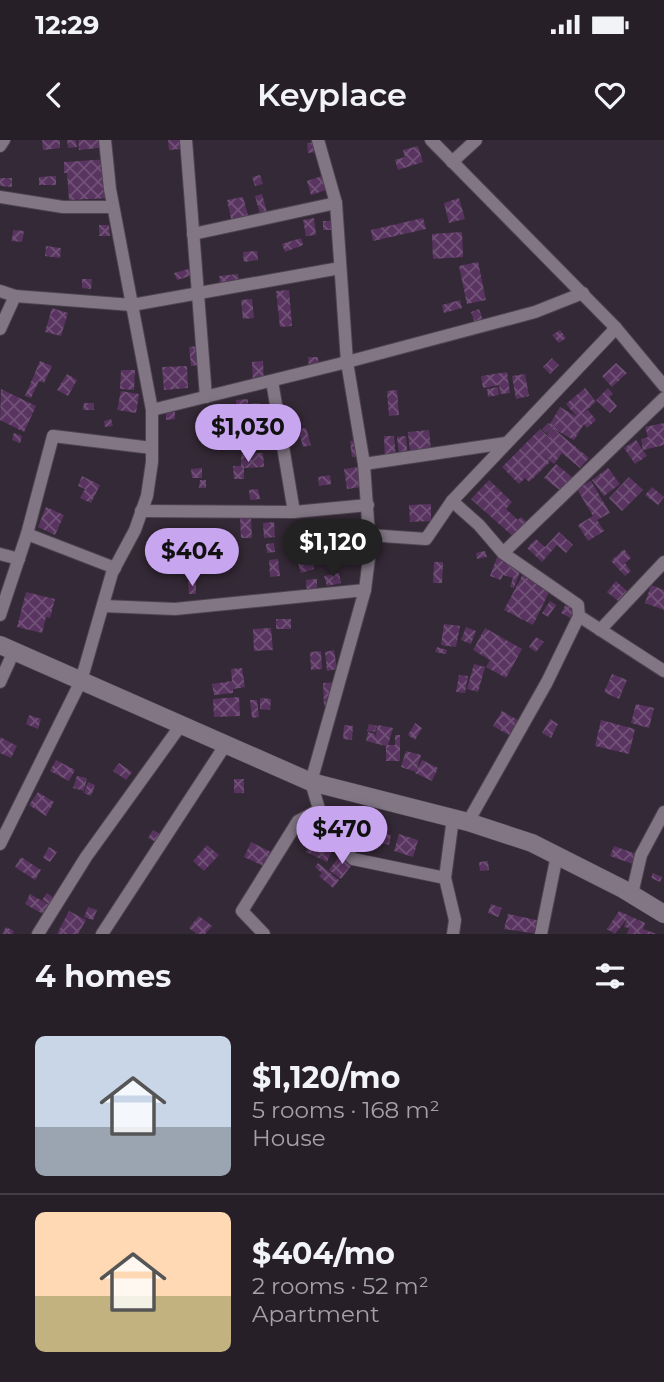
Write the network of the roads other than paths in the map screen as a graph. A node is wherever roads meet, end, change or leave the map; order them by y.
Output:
1 (4, 140) edge
2 (105, 140) edge
3 (186, 140) edge
4 (318, 140) edge
5 (431, 140) edge
6 (476, 140) edge
7 (0, 146) edge
8 (452, 162) junction
9 (0, 197) edge
10 (336, 203) junction
11 (113, 207) junction
12 (193, 234) junction
13 (340, 268) junction
14 (0, 291) edge
15 (197, 293) junction
16 (583, 293) junction
17 (15, 296) junction
18 (132, 305) junction
19 (616, 328) junction
20 (0, 329) edge
21 (347, 362) junction
22 (272, 381) junction
23 (664, 386) edge
24 (206, 397) junction
25 (664, 398) edge
26 (152, 410) junction
27 (506, 443) junction
28 (152, 448) junction
29 (364, 464) junction
30 (452, 501) junction
31 (368, 505) junction
32 (141, 511) junction
33 (294, 512) junction
34 (27, 534) junction
35 (369, 536) junction
36 (503, 553) junction
37 (0, 554) edge
38 (19, 559) junction
39 (664, 562) edge
40 (115, 568) junction
41 (365, 590) junction
42 (103, 606) junction
43 (0, 615) edge
44 (579, 616) junction
45 (600, 630) junction
46 (7, 648) edge
47 (664, 671) edge
48 (81, 681) junction
49 (0, 682) edge
50 (181, 725) junction
51 (226, 744) junction
52 (311, 782) junction
53 (319, 810) junction
54 (664, 812) edge
55 (461, 820) junction
56 (0, 844) edge
57 (557, 855) junction
58 (445, 878) junction
59 (632, 894) junction
60 (664, 914) edge
61 (38, 934) edge
62 (102, 934) edge
63 (264, 934) edge
64 (453, 934) edge
65 (541, 934) edge

1 - 7 street
2 - 11 street
3 - 12 street
4 - 10 street
5 - 8 street
6 - 8 street
8 - 16 street
9 - 11 street
10 - 12 street
10 - 13 street
11 - 18 street
12 - 15 street
13 - 15 street
13 - 21 street
14 - 17 street
15 - 18 street
15 - 24 street
16 - 19 street
16 - 21 street
17 - 18 street
17 - 20 street
18 - 26 street
19 - 23 street
19 - 27 street
21 - 22 street
21 - 29 street
22 - 24 street
22 - 33 street
24 - 26 street
25 - 36 street
26 - 28 street
27 - 29 street
27 - 30 street
28 - 32 street
28 - 34 street
29 - 31 street
30 - 35 street
30 - 36 street
31 - 33 street
31 - 35 street
32 - 33 street
32 - 40 street
34 - 38 street
34 - 40 street
35 - 41 street
36 - 44 street
37 - 38 street
38 - 43 street
39 - 45 street
40 - 42 street
41 - 42 street
41 - 52 street
42 - 48 street
44 - 45 street
44 - 55 street
45 - 47 street
46 - 48 street
46 - 49 street
48 - 50 street
48 - 56 street
50 - 51 street
50 - 61 street
51 - 52 street
51 - 62 street
52 - 53 street
52 - 55 street
53 - 58 street
53 - 63 street
54 - 59 street
55 - 57 street
55 - 58 street
57 - 59 street
57 - 65 street
58 - 64 street
59 - 60 street

